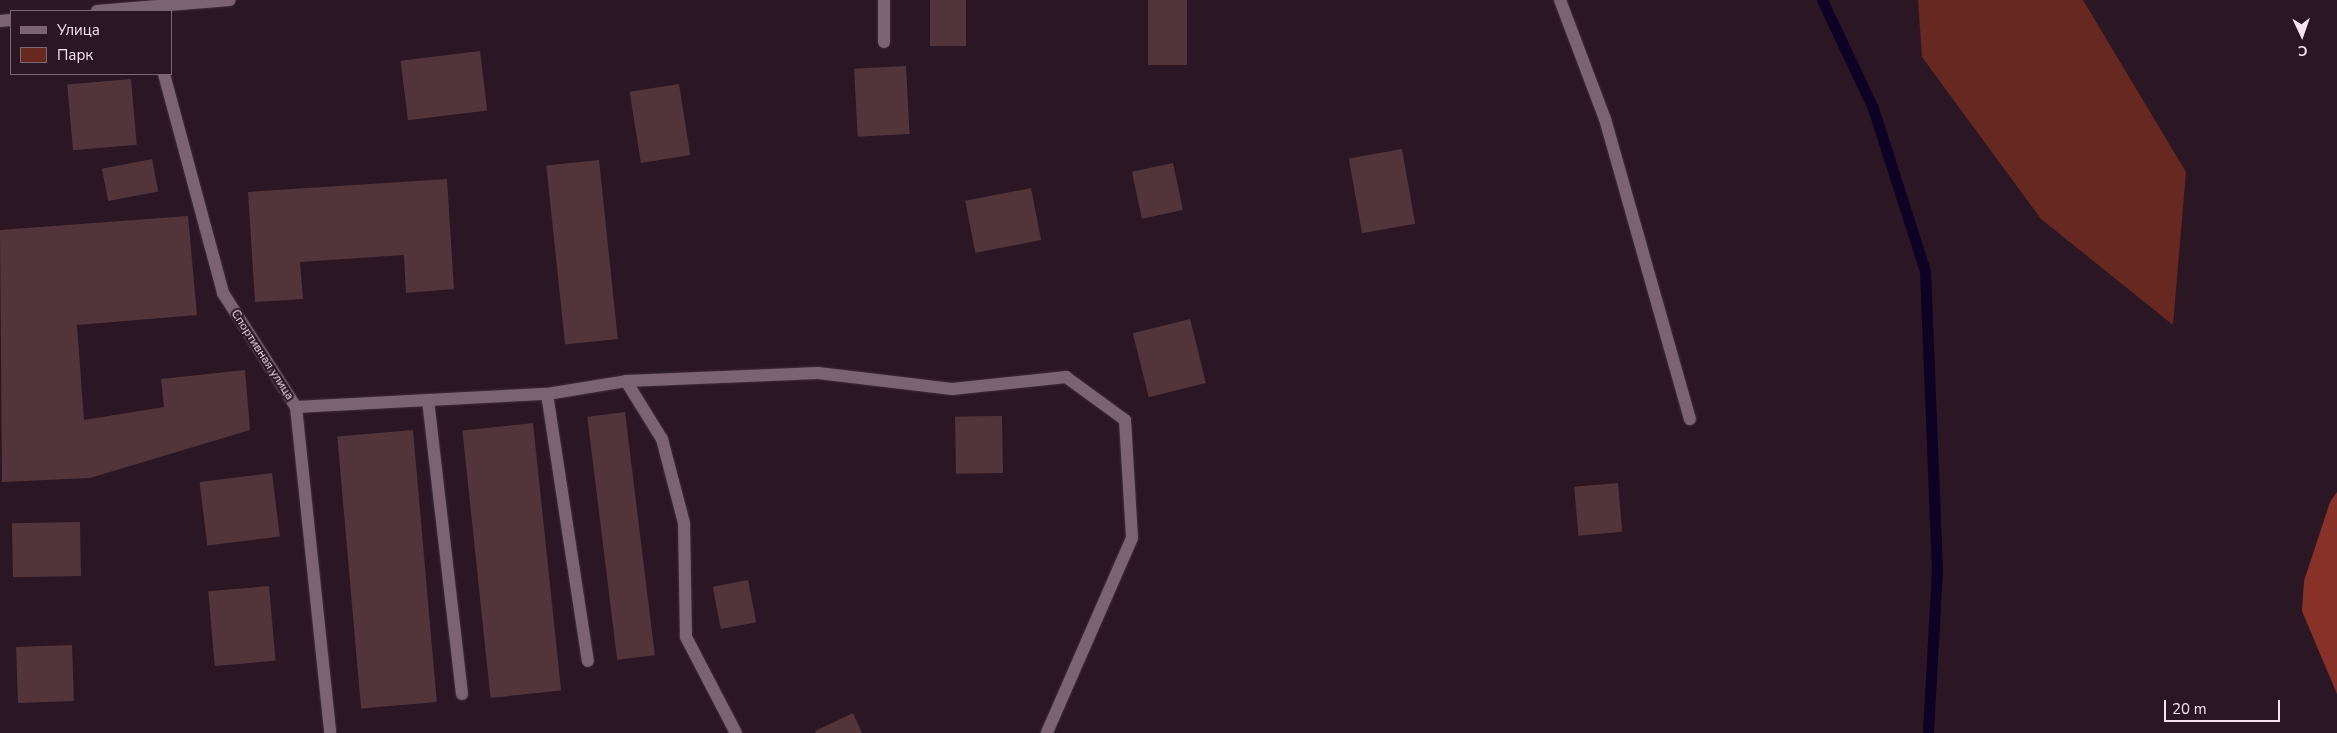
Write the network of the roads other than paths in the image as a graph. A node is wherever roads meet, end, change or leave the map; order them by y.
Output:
1 (230, 0) edge
2 (884, 0) edge
3 (1560, 0) edge
4 (147, 9) edge
5 (122, 10) edge
6 (884, 42) dead end
7 (164, 75) edge
8 (626, 381) junction
9 (547, 394) junction
10 (428, 400) junction
11 (296, 407) junction
12 (1690, 419) dead end
13 (588, 660) dead end
14 (462, 694) dead end
15 (330, 733) edge
16 (736, 733) edge
17 (1047, 733) edge

1 - 4 street
2 - 6 street
3 - 12 street
4 - 5 street
7 - 11 street, Спортивная улица
8 - 9 street
8 - 16 street
8 - 17 street
9 - 10 street
9 - 13 street
10 - 11 street
10 - 14 street
11 - 15 street, Спортивная улица

